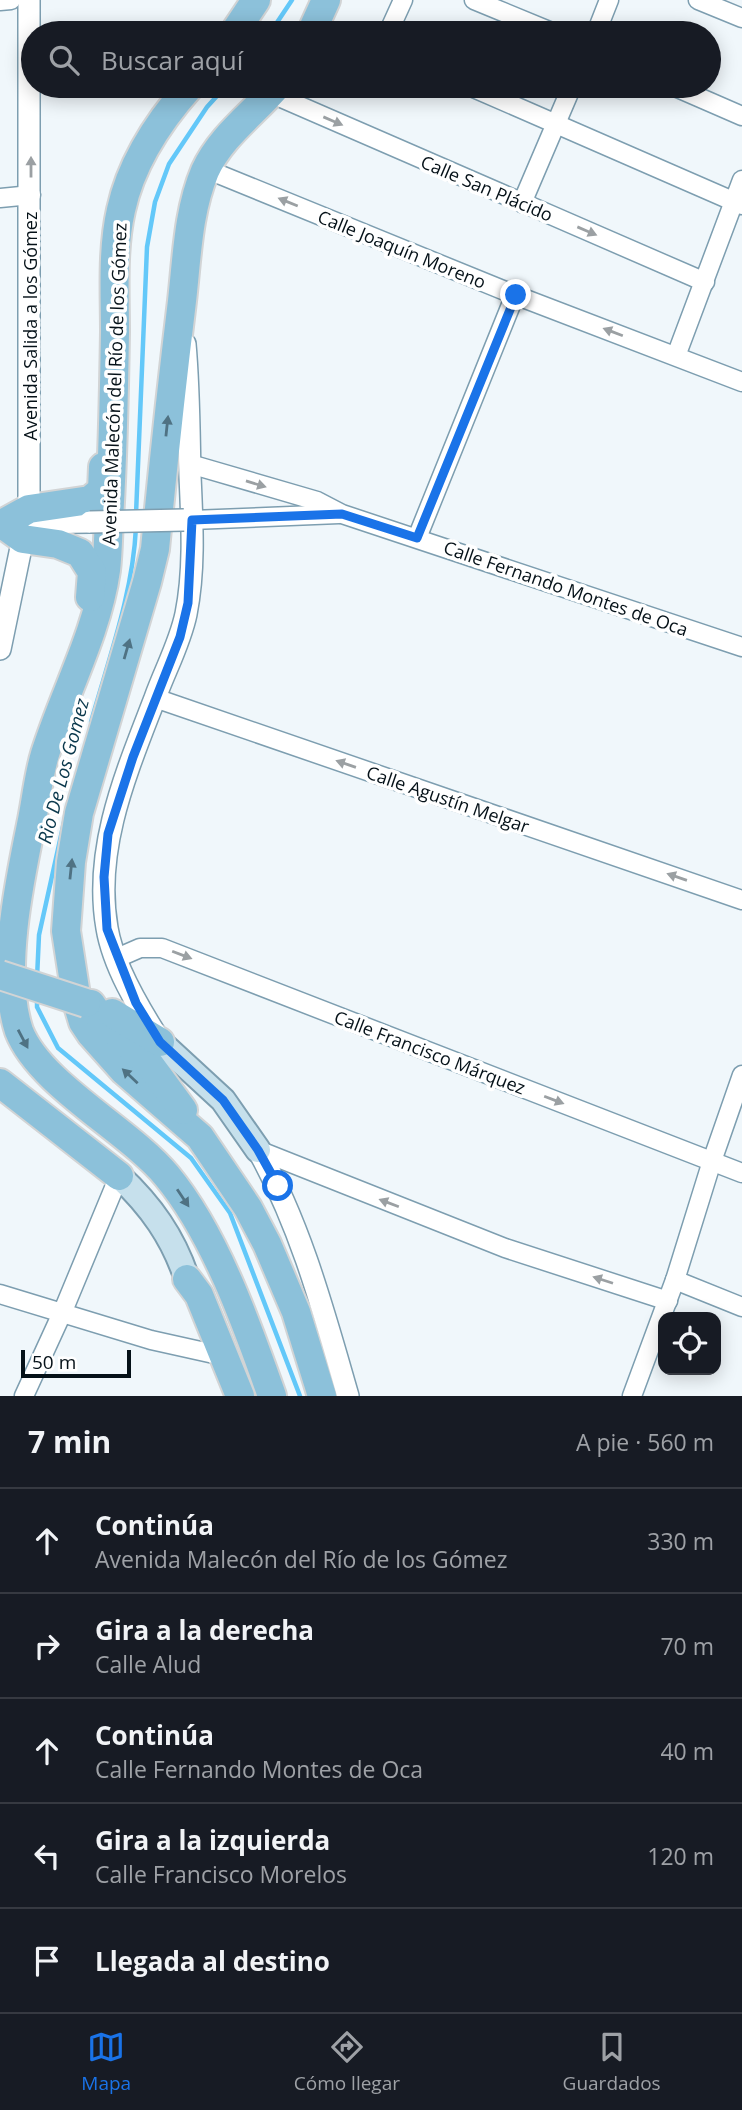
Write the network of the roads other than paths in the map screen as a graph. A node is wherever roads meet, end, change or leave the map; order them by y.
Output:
1 (11, 0) edge
2 (29, 0) edge
3 (256, 0) edge
4 (326, 0) edge
5 (403, 0) edge
6 (474, 0) edge
7 (609, 0) edge
8 (698, 0) edge
9 (0, 1) edge
10 (742, 18) edge
11 (29, 21) edge
12 (242, 21) edge
13 (316, 21) edge
14 (393, 21) edge
15 (525, 21) edge
16 (601, 21) edge
17 (30, 98) edge
18 (180, 98) edge
19 (266, 98) edge
20 (292, 98) edge
21 (498, 98) edge
22 (566, 98) edge
23 (701, 98) edge
24 (742, 116) edge
25 (555, 122) junction
26 (206, 169) junction
27 (742, 180) edge
28 (31, 195) junction
29 (0, 198) edge
30 (522, 203) junction
31 (738, 203) edge
32 (705, 282) junction
33 (516, 295) junction
34 (182, 303) junction
35 (115, 308) junction
36 (676, 356) junction
37 (742, 382) edge
38 (190, 464) junction
39 (342, 514) junction
40 (188, 520) junction
41 (16, 524) edge
42 (417, 538) junction
43 (742, 647) edge
44 (0, 649) edge
45 (155, 698) junction
46 (45, 755) junction
47 (742, 900) edge
48 (117, 958) junction
49 (0, 975) edge
50 (89, 1004) junction
51 (160, 1042) junction
52 (742, 1075) edge
53 (0, 1083) edge
54 (200, 1137) junction
55 (258, 1150) junction
56 (712, 1161) junction
57 (742, 1173) edge
58 (119, 1176) junction
59 (187, 1279) junction
60 (675, 1280) junction
61 (0, 1294) edge
62 (668, 1301) junction
63 (742, 1307) edge
64 (63, 1311) junction
65 (214, 1354) junction
66 (24, 1396) edge
67 (230, 1396) edge
68 (240, 1396) edge
69 (272, 1396) edge
70 (322, 1396) edge
71 (348, 1396) edge
72 (632, 1396) edge

1 - 9 street
11 -> 2 street, Avenida Salida a los Gómez
3 - 12 main road
4 - 13 main road
5 - 14 street
6 - 15 street
7 - 16 street
8 - 10 street
28 -> 17 street, Avenida Salida a los Gómez
18 - 35 main road, Avenida Malecón del Río de los Gómez
19 - 26 main road
20 -> 30 street, Calle San Plácido
21 - 25 street
22 - 25 street
23 - 24 street
25 - 30 street
25 - 31 street
33 -> 26 street, Calle Joaquín Moreno
26 - 34 main road
27 - 31 street
28 - 29 street
28 - 41 street, Avenida Salida a los Gómez
30 -> 32 street, Calle San Plácido
31 - 32 street
32 - 36 street
36 -> 33 street, Calle Joaquín Moreno
33 - 42 street
34 - 38 street
54 -> 34 main road
35 - 41 main road
35 - 46 main road, Avenida Malecón del Río de los Gómez
36 - 37 street, Calle Joaquín Moreno
38 -> 39 street, Calle Fernando Montes de Oca
38 - 40 street
39 - 40 street
39 - 42 street, Calle Fernando Montes de Oca
40 - 41 street, bridge
40 - 45 street
41 - 44 street, Avenida Salida a los Gómez
41 - 46 main road
42 - 43 street, Calle Fernando Montes de Oca
47 -> 45 street, Calle Agustín Melgar
45 - 48 street
46 -> 69 main road, Avenida Malecón del Río de los Gómez
48 - 51 street
48 -> 56 street, Calle Francisco Márquez
49 - 50 main road, bridge
50 - 51 main road
50 - 54 main road
51 - 55 main road
52 - 56 street
53 - 58 main road
54 - 70 main road
62 -> 55 street
55 - 71 street
56 - 57 street, Calle Francisco Márquez
56 - 60 street
58 - 59 main road
58 - 64 street
59 - 65 street
59 - 68 main road
60 - 62 street
60 - 63 street
61 - 64 street
62 - 72 street
64 - 65 street
64 - 66 street
65 - 67 street

